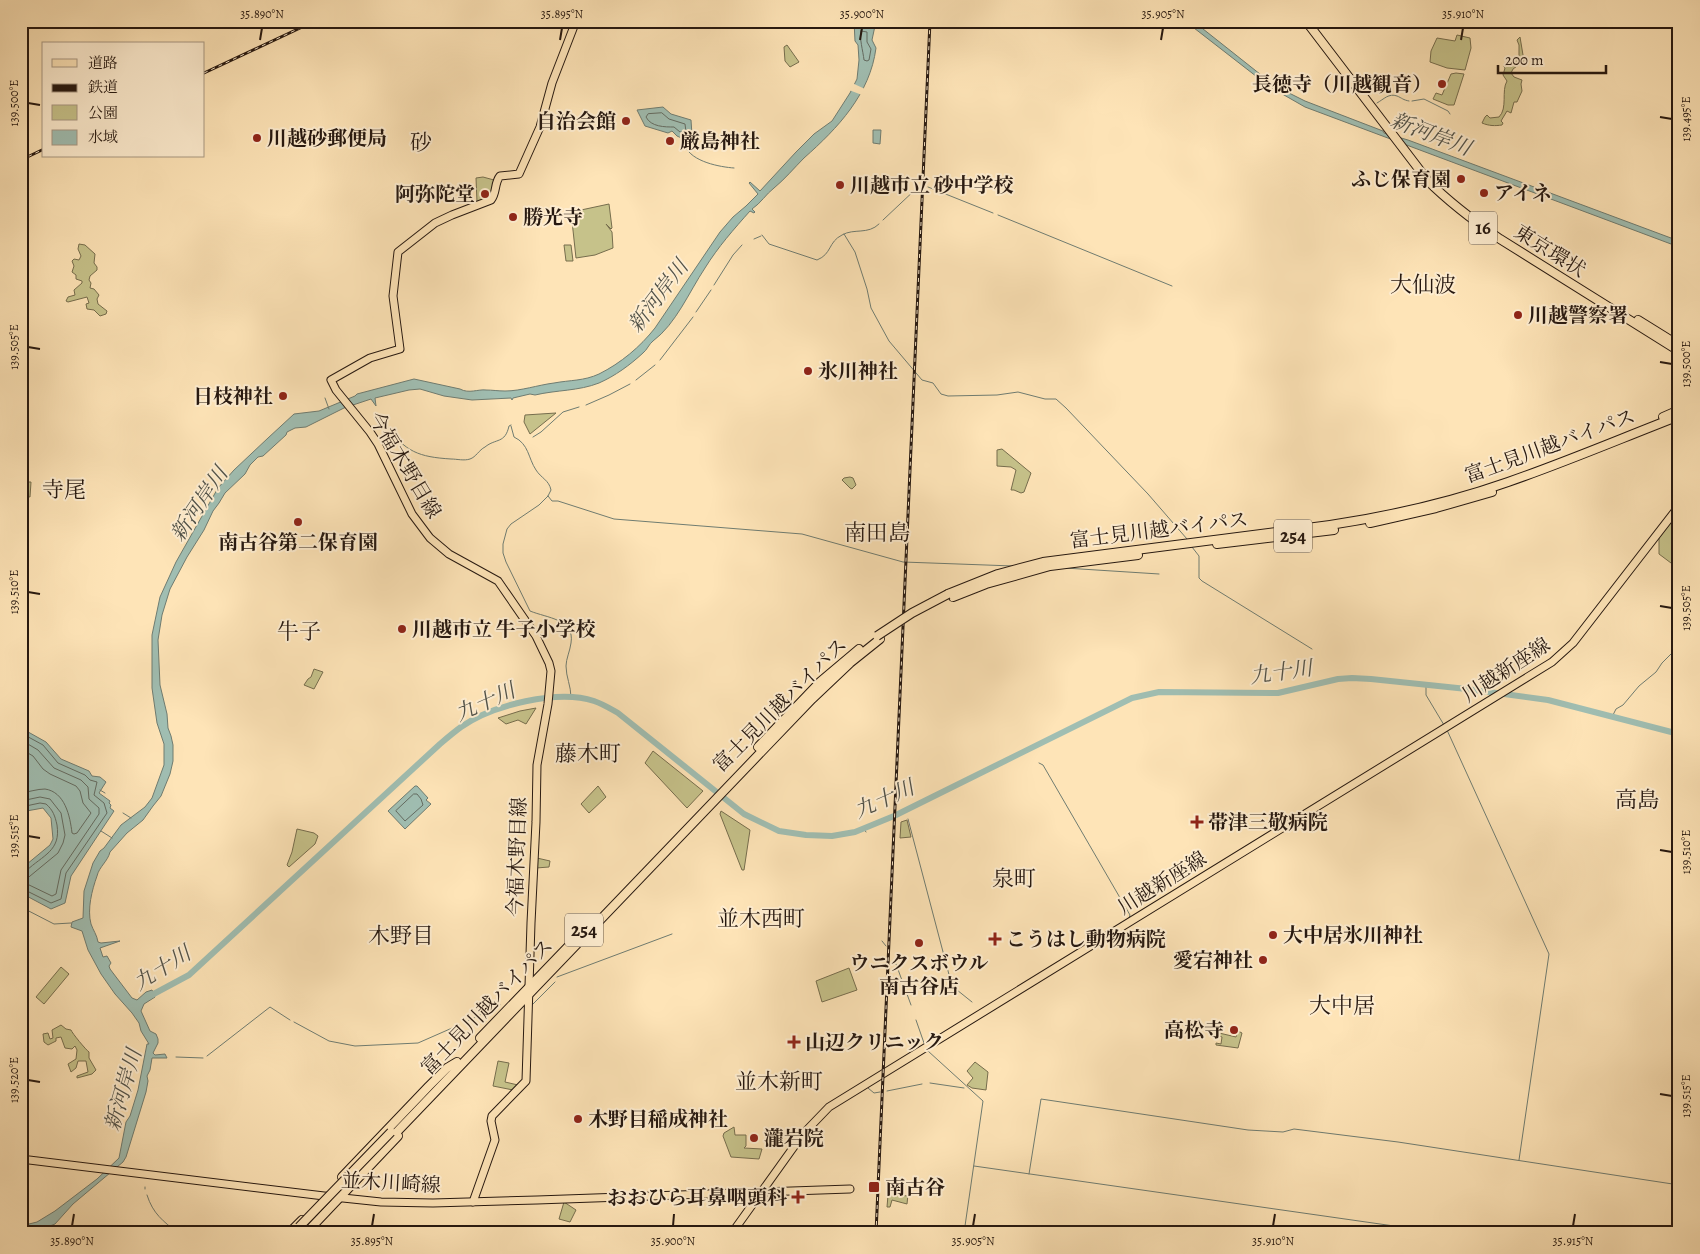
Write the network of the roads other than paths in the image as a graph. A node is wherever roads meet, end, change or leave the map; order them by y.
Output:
1 (576, 21) edge
2 (1306, 21) edge
3 (1310, 21) edge
4 (1410, 154) junction
5 (1658, 332) junction
6 (1679, 340) edge
7 (1679, 346) edge
8 (1679, 353) edge
9 (1679, 410) edge
10 (1679, 416) edge
11 (1679, 421) edge
12 (1614, 441) junction
13 (1679, 506) edge
14 (949, 596) junction
15 (529, 991) junction
16 (461, 1061) junction
17 (21, 1159) edge
18 (850, 1189) dead end
19 (762, 1193) junction
20 (324, 1196) junction
21 (338, 1198) junction
22 (473, 1202) junction
23 (301, 1231) edge
24 (289, 1233) edge
25 (732, 1233) edge

1 - 15 main road, 今福木野目線
2 - 4 highway, 東京環状 / 16
3 - 4 highway, 東京環状 / 16
4 - 5 highway, 東京環状 / 16
4 - 8 highway, 東京環状 / 16
5 - 6 highway
5 - 7 highway, 東京環状 / 16
9 - 12 highway
10 - 12 highway, 富士見川越バイパス / 254
11 - 14 highway, 富士見川越バイパス / 254
12 - 14 highway, 富士見川越バイパス / 254
13 - 19 main road, 川越新座線
14 - 15 highway, 富士見川越バイパス / 254, bridge
15 - 16 highway, 富士見川越バイパス / 254
15 - 22 main road, 今福木野目線
16 - 20 highway, 254
16 - 21 highway, 254
16 - 23 highway, 富士見川越バイパス / 254
17 - 20 main road, 並木川崎線
18 - 19 main road, 並木川崎線
19 - 22 main road, 並木川崎線
19 - 25 main road, 川越新座線
20 - 21 main road, 並木川崎線
20 - 24 highway, 254
21 - 22 main road, 並木川崎線
21 - 23 highway, 254

